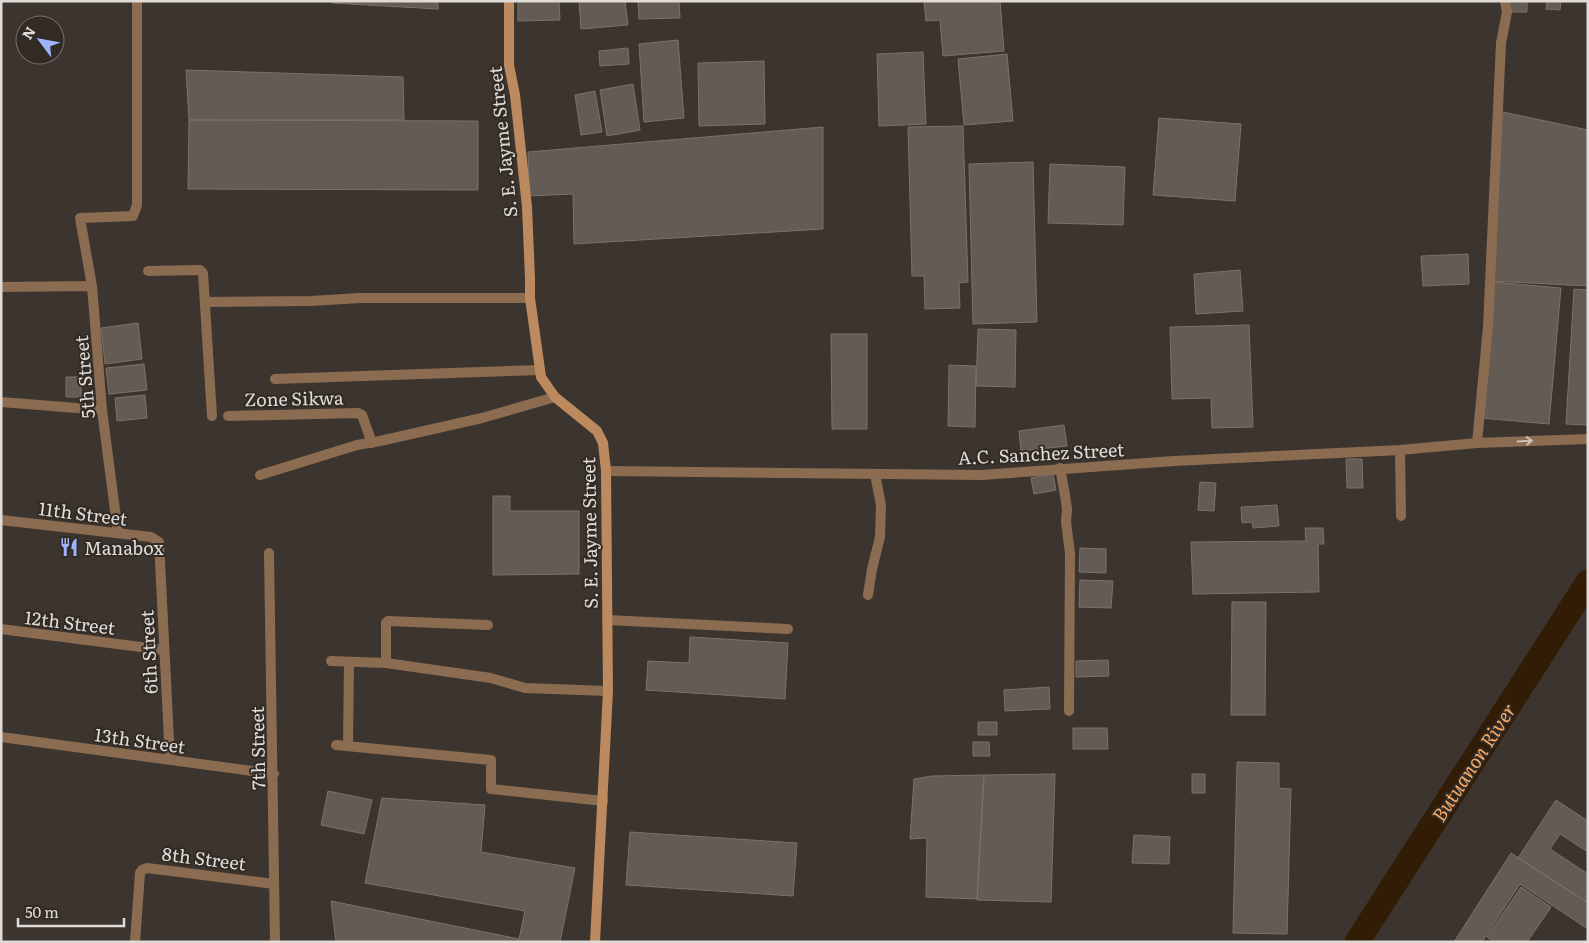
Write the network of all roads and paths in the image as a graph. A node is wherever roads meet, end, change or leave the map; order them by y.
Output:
1 (137, 1) edge
2 (509, 1) edge
3 (1505, 1) edge
4 (148, 271) dead end
5 (92, 286) junction
6 (1, 287) edge
7 (530, 298) junction
8 (205, 302) junction
9 (540, 370) junction
10 (275, 379) dead end
11 (555, 397) junction
12 (1, 402) edge
13 (102, 410) junction
14 (212, 416) dead end
15 (228, 416) dead end
16 (1588, 439) edge
17 (372, 443) junction
18 (1477, 443) junction
19 (1400, 450) junction
20 (1060, 468) junction
21 (606, 470) junction
22 (875, 474) junction
23 (260, 475) dead end
24 (1401, 516) dead end
25 (1, 520) edge
26 (118, 534) junction
27 (159, 542) joint
28 (269, 553) dead end
29 (868, 595) dead end
30 (607, 620) junction
31 (488, 625) dead end
32 (788, 628) dead end
33 (1, 629) edge
34 (164, 650) junction
35 (331, 661) dead end
36 (349, 662) junction
37 (386, 663) junction
38 (608, 691) junction
39 (1069, 711) dead end
40 (1, 737) edge
41 (336, 745) dead end
42 (348, 746) junction
43 (170, 760) junction
44 (274, 774) junction
45 (603, 801) junction
46 (274, 884) junction
47 (135, 942) edge
48 (275, 942) edge
49 (595, 942) edge

1 - 5 street, 5th Street
2 - 7 street, S. E. Jayme Street
3 - 18 street
4 - 8 street
5 - 6 street
5 - 13 street, 5th Street
7 - 8 street
7 - 9 street, S. E. Jayme Street
8 - 14 street
9 - 10 street
9 - 11 street, S. E. Jayme Street
11 - 17 street
11 - 21 street, S. E. Jayme Street
12 - 13 street
13 - 26 street, 5th Street
15 - 17 street, Zone Sikwa
18 -> 16 street, A.C. Sanchez Street
17 - 23 street
18 - 19 street, A.C. Sanchez Street
19 - 20 street, A.C. Sanchez Street
19 - 24 street
20 - 22 street, A.C. Sanchez Street
20 - 39 street
21 - 22 street, A.C. Sanchez Street
21 - 30 street, S. E. Jayme Street
22 - 29 street
25 - 26 street, 11th Street
26 - 27 street, 11th Street
27 - 34 street, 6th Street
28 - 44 street, 7th Street
30 - 32 street
30 - 38 street, S. E. Jayme Street
31 - 37 street
33 - 34 street, 12th Street
34 - 43 street, 6th Street
35 - 36 street
36 - 37 street
36 - 42 street
37 - 38 street
38 - 45 street, S. E. Jayme Street
40 - 43 street, 13th Street
41 - 42 street
42 - 45 street
43 - 44 street, 13th Street
44 - 46 street, 7th Street
45 - 49 street, S. E. Jayme Street
46 - 47 street, 8th Street
46 - 48 street, 7th Street

